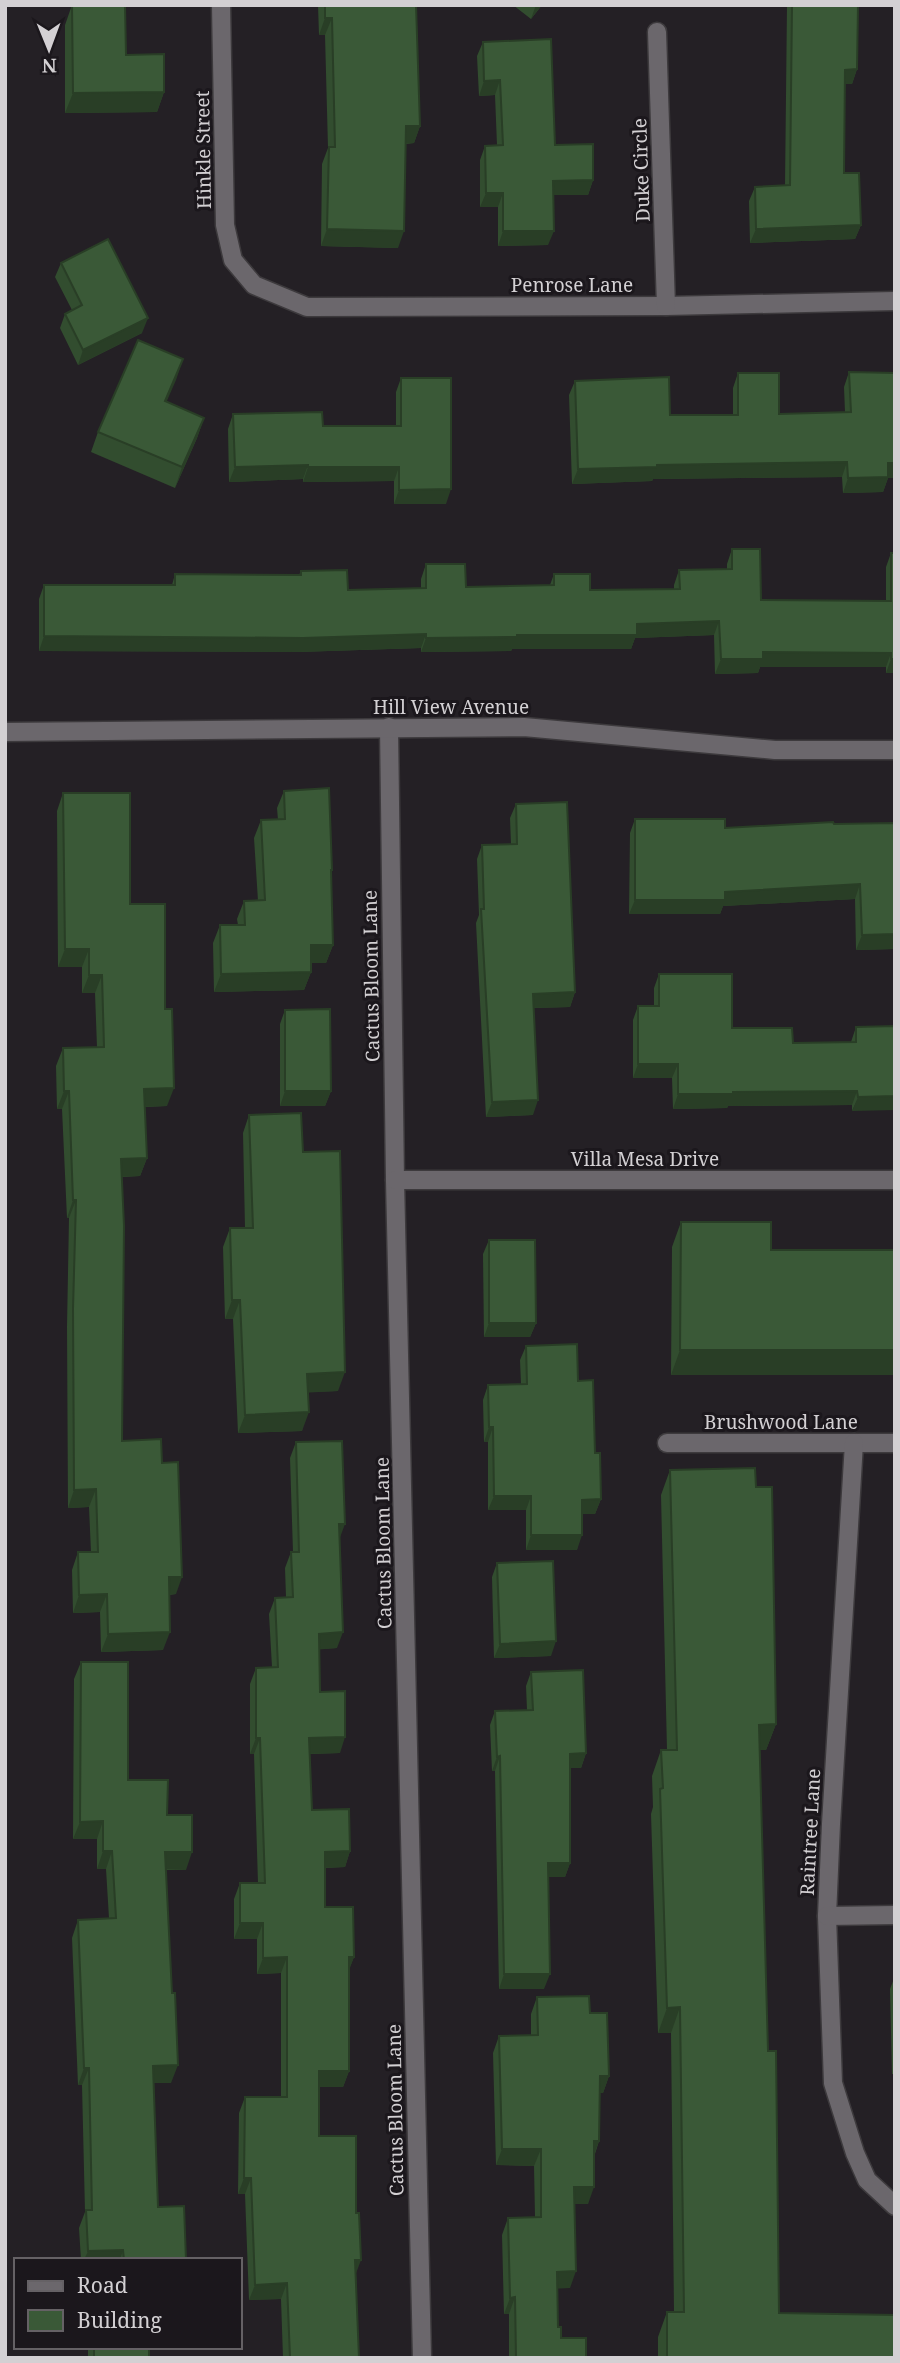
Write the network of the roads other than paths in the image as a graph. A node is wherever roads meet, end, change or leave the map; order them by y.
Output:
1 (221, 5) edge
2 (657, 32) dead end
3 (254, 285) joint
4 (895, 301) edge
5 (666, 306) junction
6 (388, 727) junction
7 (5, 732) edge
8 (895, 750) edge
9 (396, 1180) junction
10 (895, 1180) edge
11 (667, 1443) dead end
12 (854, 1443) junction
13 (895, 1443) edge
14 (895, 1914) edge
15 (827, 1916) junction
16 (895, 2206) edge
17 (422, 2358) edge

1 - 3 street, Hinkle Street
2 - 5 street, Duke Circle
3 - 5 street, Penrose Lane
4 - 5 street, Penrose Lane
6 - 7 street, Hill View Avenue
6 - 8 street, Hill View Avenue
6 - 9 street, Cactus Bloom Lane
9 - 10 street, Villa Mesa Drive
9 - 17 street, Cactus Bloom Lane
11 - 12 street, Brushwood Lane
12 - 13 street, Brushwood Lane
12 - 15 street, Raintree Lane
14 - 15 street
15 - 16 street, Raintree Lane

